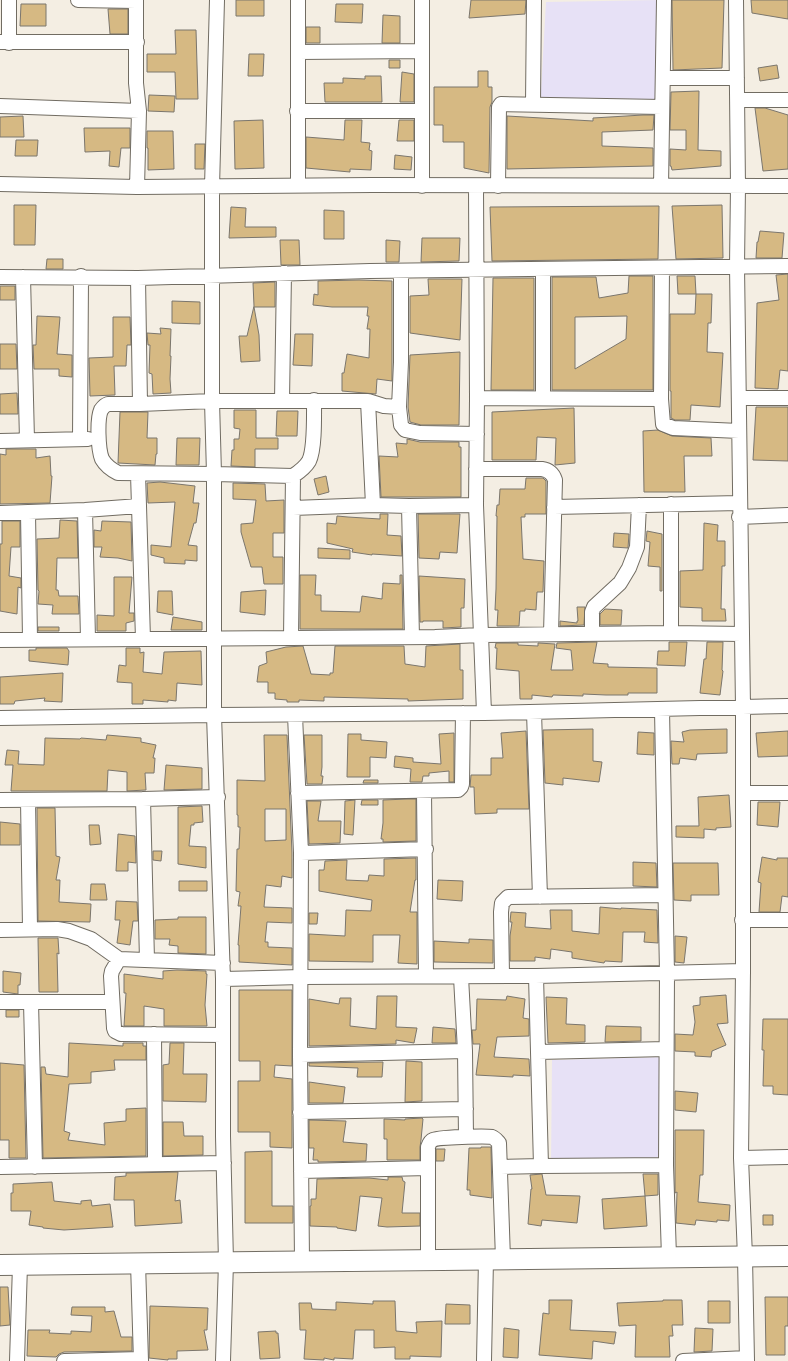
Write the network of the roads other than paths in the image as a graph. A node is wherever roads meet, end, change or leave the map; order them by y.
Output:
1 (9, 0) edge
2 (78, 0) edge
3 (136, 0) edge
4 (216, 0) edge
5 (298, 0) edge
6 (422, 0) edge
7 (534, 0) edge
8 (664, 0) edge
9 (736, 0) edge
10 (5, 42) edge
11 (137, 42) junction
12 (422, 51) junction
13 (298, 52) junction
14 (662, 78) junction
15 (737, 78) junction
16 (738, 100) junction
17 (788, 100) edge
18 (533, 104) junction
19 (0, 106) edge
20 (662, 107) junction
21 (139, 111) junction
22 (297, 111) junction
23 (422, 111) junction
24 (0, 184) edge
25 (298, 185) junction
26 (422, 186) junction
27 (476, 186) junction
28 (498, 186) junction
29 (661, 186) junction
30 (738, 186) junction
31 (788, 186) edge
32 (137, 187) junction
33 (212, 187) junction
34 (737, 266) junction
35 (788, 266) edge
36 (662, 268) junction
37 (543, 269) junction
38 (477, 270) junction
39 (402, 271) junction
40 (284, 273) junction
41 (81, 276) junction
42 (212, 276) junction
43 (0, 277) edge
44 (23, 277) junction
45 (138, 278) junction
46 (478, 398) junction
47 (543, 398) junction
48 (739, 398) junction
49 (788, 398) edge
50 (661, 399) junction
51 (282, 400) junction
52 (314, 400) junction
53 (368, 400) junction
54 (212, 401) junction
55 (140, 404) junction
56 (399, 407) junction
57 (739, 431) junction
58 (477, 434) junction
59 (99, 438) junction
60 (80, 439) junction
61 (27, 440) junction
62 (0, 442) edge
63 (476, 469) junction
64 (138, 474) junction
65 (214, 474) junction
66 (293, 476) junction
67 (671, 504) junction
68 (372, 505) junction
69 (476, 505) junction
70 (639, 505) junction
71 (139, 506) junction
72 (408, 506) junction
73 (554, 507) junction
74 (293, 508) junction
75 (85, 510) junction
76 (739, 510) junction
77 (0, 513) edge
78 (28, 513) junction
79 (788, 516) edge
80 (671, 633) junction
81 (551, 634) junction
82 (592, 634) junction
83 (742, 634) junction
84 (481, 635) junction
85 (412, 637) junction
86 (291, 638) junction
87 (30, 639) junction
88 (88, 639) junction
89 (143, 639) junction
90 (215, 639) junction
91 (0, 640) edge
92 (788, 706) edge
93 (743, 707) junction
94 (662, 710) junction
95 (534, 712) junction
96 (463, 713) junction
97 (484, 713) junction
98 (214, 715) junction
99 (295, 715) junction
100 (0, 718) edge
101 (298, 792) junction
102 (424, 792) junction
103 (743, 793) junction
104 (788, 793) edge
105 (218, 797) junction
106 (143, 799) junction
107 (0, 800) edge
108 (28, 800) junction
109 (426, 849) junction
110 (301, 853) junction
111 (665, 895) junction
112 (540, 897) junction
113 (742, 920) junction
114 (788, 920) edge
115 (0, 930) edge
116 (30, 930) junction
117 (119, 959) junction
118 (146, 960) junction
119 (223, 963) junction
120 (743, 971) junction
121 (667, 973) junction
122 (426, 976) junction
123 (502, 976) junction
124 (536, 976) junction
125 (301, 977) junction
126 (460, 977) junction
127 (224, 979) junction
128 (0, 1002) edge
129 (31, 1002) junction
130 (112, 1002) junction
131 (154, 1034) junction
132 (223, 1035) junction
133 (666, 1049) junction
134 (465, 1051) junction
135 (538, 1052) junction
136 (300, 1055) junction
137 (466, 1109) junction
138 (300, 1112) junction
139 (466, 1137) junction
140 (788, 1157) edge
141 (741, 1158) junction
142 (224, 1163) junction
143 (155, 1164) junction
144 (666, 1165) junction
145 (541, 1166) junction
146 (0, 1167) edge
147 (35, 1167) junction
148 (500, 1167) junction
149 (428, 1168) junction
150 (301, 1171) junction
151 (745, 1256) junction
152 (788, 1256) edge
153 (669, 1257) junction
154 (495, 1259) junction
155 (428, 1260) junction
156 (302, 1261) junction
157 (226, 1262) junction
158 (138, 1263) junction
159 (20, 1264) junction
160 (0, 1265) edge
161 (747, 1359) edge
162 (141, 1360) edge
163 (17, 1361) edge
164 (64, 1361) edge
165 (223, 1361) edge
166 (484, 1361) edge
167 (682, 1361) edge

1 - 10 street
2 - 3 street
3 - 11 street
4 - 33 street
5 - 13 street
6 - 12 street
7 - 18 street
8 - 14 street
9 - 15 street
10 - 11 street
11 - 21 street
12 - 13 street
12 - 23 street
13 - 22 street
14 - 15 street
14 - 20 street
15 - 16 street
16 - 17 street
16 - 30 street
18 - 20 street
18 - 28 street
19 - 21 street
20 - 29 street
21 - 32 street
22 - 23 street
22 - 25 street
23 - 26 street
24 - 32 street
25 - 26 street
25 - 33 street
26 - 27 street
27 - 28 street
27 - 38 street
28 - 29 street
29 - 30 street
30 - 31 street
30 - 34 street
32 - 33 street
33 - 42 street
34 - 35 street
34 - 36 street
34 - 48 street
36 - 37 street
36 - 50 street
37 - 38 street
37 - 47 street
38 - 39 street
38 - 46 street
39 - 40 street
39 - 56 street
40 - 42 street
40 - 51 street
41 - 44 street
41 - 45 street
41 - 60 street
42 - 45 street
42 - 54 street
43 - 44 street
44 - 61 street
45 - 55 street
46 - 47 street
46 - 58 street
47 - 50 street
48 - 49 street
48 - 57 street
50 - 57 street
51 - 52 street
51 - 54 street
52 - 53 street
52 - 66 street
53 - 56 street
53 - 68 street
54 - 55 street
54 - 65 street
55 - 59 street
56 - 58 street
57 - 76 street
58 - 63 street
59 - 60 street
59 - 64 street
60 - 61 street
61 - 62 street
63 - 69 street
63 - 73 street
64 - 65 street
64 - 71 street
65 - 66 street
65 - 90 street
66 - 74 street
67 - 70 street
67 - 76 street
67 - 80 street
68 - 72 street
68 - 74 street
69 - 72 street
69 - 84 street
70 - 73 street
70 - 82 street
71 - 75 street
71 - 89 street
72 - 85 street
73 - 81 street
74 - 86 street
75 - 78 street
75 - 88 street
76 - 79 street
76 - 83 street
77 - 78 street
78 - 87 street
80 - 82 street
80 - 83 street
81 - 82 street
81 - 84 street
83 - 93 street
84 - 85 street
84 - 97 street
85 - 86 street
86 - 90 street
87 - 88 street
87 - 91 street
88 - 89 street
89 - 90 street
90 - 98 street
92 - 93 street
93 - 94 street
93 - 103 street
94 - 95 street
94 - 111 street
95 - 97 street
95 - 112 street
96 - 97 street
96 - 99 street
96 - 102 street
98 - 99 street
98 - 100 street
98 - 105 street
99 - 101 street
101 - 102 street
101 - 110 street
102 - 109 street
103 - 104 street
103 - 113 street
105 - 106 street
105 - 119 street
106 - 108 street
106 - 118 street
107 - 108 street
108 - 116 street
109 - 110 street
109 - 122 street
110 - 125 street
111 - 112 street
111 - 121 street
112 - 123 street
113 - 114 street
113 - 120 street
115 - 116 street
116 - 117 street
117 - 118 street
117 - 130 street
118 - 119 street
119 - 127 street
120 - 121 street
120 - 141 street
121 - 124 street
121 - 133 street
122 - 125 street
122 - 126 street
123 - 124 street
123 - 126 street
124 - 135 street
125 - 127 street
125 - 136 street
126 - 134 street
127 - 132 street
128 - 129 street
129 - 130 street
129 - 147 street
130 - 131 street
131 - 132 street
131 - 143 street
132 - 142 street
133 - 135 street
133 - 144 street
134 - 136 street
134 - 137 street
135 - 145 street
136 - 138 street
137 - 138 street
137 - 139 street
138 - 150 street
139 - 148 street
139 - 149 street
140 - 141 street
141 - 151 street
142 - 143 street
142 - 157 street
143 - 147 street
144 - 145 street
144 - 153 street
145 - 148 street
146 - 147 street
148 - 154 street
149 - 150 street
149 - 155 street
150 - 156 street
151 - 152 street
151 - 153 street
151 - 161 street
153 - 154 street
154 - 155 street
154 - 166 street
155 - 156 street
156 - 157 street
157 - 158 street
157 - 165 street
158 - 159 street
158 - 162 street
159 - 160 street
159 - 163 street
161 - 167 street
162 - 164 street

